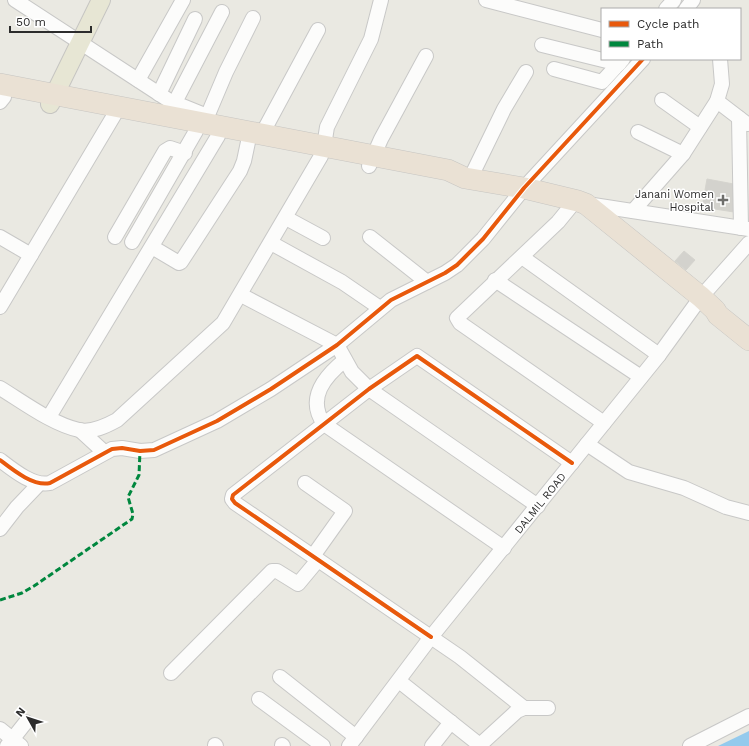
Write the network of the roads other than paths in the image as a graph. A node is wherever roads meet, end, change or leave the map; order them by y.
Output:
1 (15, 0) edge
2 (101, 0) edge
3 (110, 0) edge
4 (183, 0) edge
5 (381, 0) edge
6 (486, 0) edge
7 (674, 0) edge
8 (693, 0) edge
9 (667, 8) edge
10 (687, 8) edge
11 (222, 12) dead end
12 (252, 18) dead end
13 (195, 19) dead end
14 (318, 30) dead end
15 (601, 30) edge
16 (83, 38) junction
17 (542, 45) dead end
18 (426, 56) dead end
19 (601, 57) edge
20 (642, 60) edge
21 (720, 60) edge
22 (621, 61) edge
23 (554, 69) dead end
24 (526, 72) dead end
25 (138, 80) junction
26 (159, 94) junction
27 (1, 95) edge
28 (52, 99) junction
29 (662, 100) dead end
30 (717, 101) junction
31 (174, 104) junction
32 (117, 111) junction
33 (744, 121) edge
34 (205, 128) junction
35 (700, 128) junction
36 (638, 132) dead end
37 (255, 138) junction
38 (322, 151) junction
39 (185, 153) junction
40 (683, 154) junction
41 (371, 161) junction
42 (468, 178) junction
43 (524, 188) junction
44 (581, 202) junction
45 (632, 211) junction
46 (286, 218) junction
47 (745, 228) edge
48 (0, 237) edge
49 (115, 237) dead end
50 (370, 237) dead end
51 (323, 238) dead end
52 (132, 242) dead end
53 (271, 243) junction
54 (749, 243) edge
55 (152, 247) junction
56 (31, 255) junction
57 (522, 257) junction
58 (495, 280) junction
59 (428, 282) junction
60 (240, 295) junction
61 (708, 304) junction
62 (0, 307) edge
63 (380, 308) junction
64 (749, 331) edge
65 (749, 340) edge
66 (337, 346) junction
67 (659, 355) junction
68 (345, 360) junction
69 (641, 377) junction
70 (0, 388) edge
71 (369, 389) junction
72 (49, 417) junction
73 (604, 423) junction
74 (324, 424) junction
75 (80, 430) junction
76 (587, 444) junction
77 (104, 452) junction
78 (0, 460) edge
79 (572, 463) junction
80 (306, 483) dead end
81 (40, 484) junction
82 (538, 506) junction
83 (749, 513) edge
84 (0, 529) edge
85 (504, 548) junction
86 (316, 558) junction
87 (432, 637) junction
88 (171, 673) dead end
89 (280, 677) dead end
90 (399, 681) junction
91 (260, 699) dead end
92 (524, 708) junction
93 (548, 708) dead end
94 (749, 716) edge
95 (26, 722) dead end
96 (451, 722) junction
97 (0, 729) edge
98 (353, 741) edge
99 (13, 744) edge
100 (481, 745) edge
101 (323, 746) edge
102 (432, 746) edge
103 (690, 746) edge

1 - 16 street
2 - 16 main road
3 - 16 main road
4 - 25 street
5 - 38 street
6 - 15 street
7 - 9 street
8 - 10 street
11 - 31 street
12 - 34 street
13 - 26 street
14 - 37 street
16 - 25 street
16 - 28 main road
17 - 19 street
18 - 41 street
20 - 43 street
21 - 30 street
22 - 23 street
24 - 42 street
25 - 26 street
26 - 31 street
27 - 28 highway
28 - 32 highway
29 - 35 street
30 - 33 street
30 - 35 street
31 - 34 street
32 - 34 highway
32 - 56 street
33 - 47 street
34 - 37 highway
34 - 39 street
34 - 55 street
35 - 40 street
36 - 40 street
37 - 38 highway
37 - 55 street
38 - 41 highway
38 - 46 street
39 - 49 street
39 - 52 street
40 - 45 street
41 - 42 highway
42 - 43 highway
43 - 44 highway
43 - 59 street
44 - 45 street
44 - 57 street
44 - 61 highway
45 - 47 street
46 - 51 street
46 - 53 street
48 - 56 street
50 - 59 street
53 - 60 street
53 - 63 street
54 - 61 street, DALMIL ROAD
55 - 72 street
56 - 62 street
57 - 58 street
57 - 67 street
58 - 69 street
58 - 73 street
59 - 63 street
60 - 66 street
60 - 75 street
61 - 64 highway
61 - 65 highway
61 - 67 street, DALMIL ROAD
63 - 66 street
66 - 68 street
66 - 77 street
67 - 69 street, DALMIL ROAD
68 - 71 street
68 - 74 street
69 - 73 street, DALMIL ROAD
70 - 72 street
71 - 74 street
71 - 79 street
71 - 82 street
72 - 75 street
73 - 76 street, DALMIL ROAD
74 - 85 street
74 - 86 street
75 - 77 street
76 - 79 street, DALMIL ROAD
76 - 83 street
77 - 81 street
78 - 81 street
79 - 82 street, DALMIL ROAD
80 - 86 street
81 - 84 street
82 - 85 street, DALMIL ROAD
85 - 87 street, DALMIL ROAD
86 - 87 street
86 - 88 street
87 - 90 street, DALMIL ROAD
87 - 92 street
89 - 98 street
90 - 96 street
90 - 98 street, DALMIL ROAD
91 - 101 street
92 - 93 street
92 - 100 street
94 - 103 street
95 - 99 street
96 - 100 street
96 - 102 street
97 - 99 street

